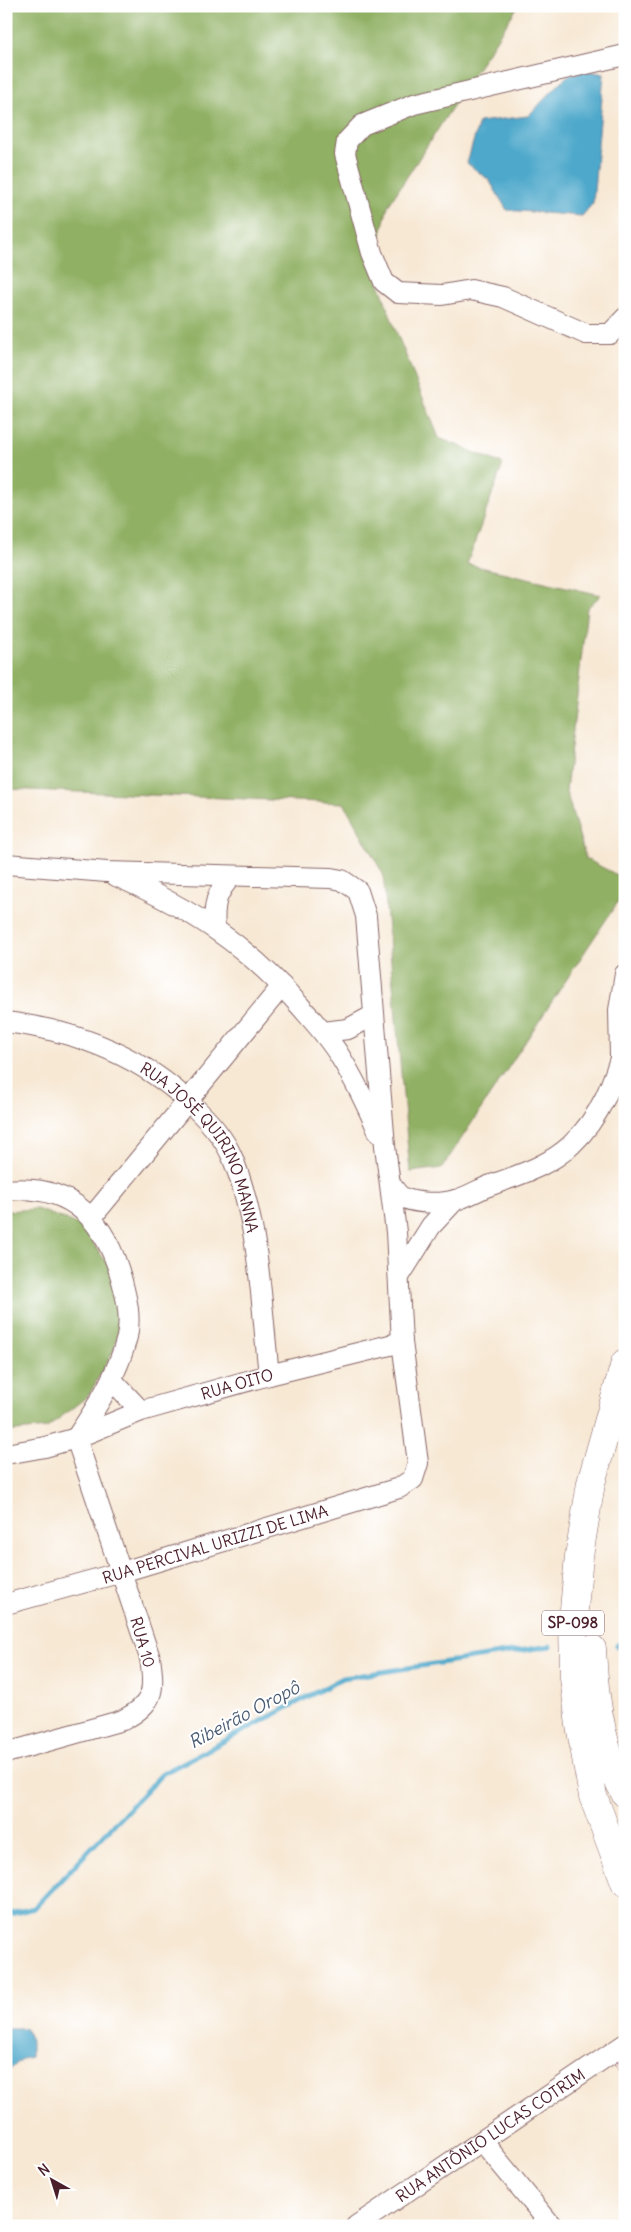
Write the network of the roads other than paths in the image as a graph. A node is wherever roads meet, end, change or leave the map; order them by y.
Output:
1 (625, 55) edge
2 (625, 318) edge
3 (6, 864) edge
4 (108, 872) junction
5 (232, 876) junction
6 (215, 928) junction
7 (625, 974) edge
8 (282, 986) junction
9 (374, 1015) junction
10 (6, 1022) edge
11 (323, 1032) junction
12 (623, 1050) edge
13 (187, 1100) junction
14 (385, 1146) junction
15 (392, 1186) junction
16 (6, 1190) edge
17 (454, 1200) junction
18 (92, 1217) junction
19 (399, 1277) junction
20 (402, 1342) junction
21 (625, 1363) edge
22 (269, 1375) junction
23 (112, 1380) junction
24 (140, 1411) junction
25 (625, 1425) edge
26 (76, 1438) junction
27 (6, 1454) edge
28 (122, 1572) junction
29 (6, 1604) edge
30 (6, 1753) edge
31 (625, 1793) edge
32 (625, 1882) edge
33 (625, 2044) edge
34 (482, 2141) junction
35 (356, 2226) edge
36 (552, 2226) edge

1 - 2 street
3 - 4 street
4 - 5 street
4 - 6 street
5 - 6 street
5 - 9 street
6 - 8 street
7 - 12 street
8 - 11 street
8 - 13 street
9 - 11 street
9 - 14 street
10 - 13 street, RUA JOSÉ QUIRINO MANNA
11 - 14 street
12 - 17 street
13 - 18 street
13 - 22 street, RUA JOSÉ QUIRINO MANNA
14 - 15 street
15 - 17 street
15 - 19 street
16 - 18 street
17 - 19 street
18 - 23 street
19 - 20 street
20 - 22 street, RUA OITO
20 - 28 street, RUA PERCIVAL URIZZI DE LIMA
21 - 32 highway, SP-098
22 - 24 street, RUA OITO
23 - 24 street
23 - 26 street
24 - 26 street, RUA OITO
25 - 31 highway, SP-098
26 - 27 street, RUA OITO
26 - 28 street, RUA 10
28 - 29 street, RUA PERCIVAL URIZZI DE LIMA
28 - 30 street, RUA 10
33 - 34 street, RUA ANTÔNIO LUCAS COTRIM
34 - 35 street, RUA ANTÔNIO LUCAS COTRIM
34 - 36 street

